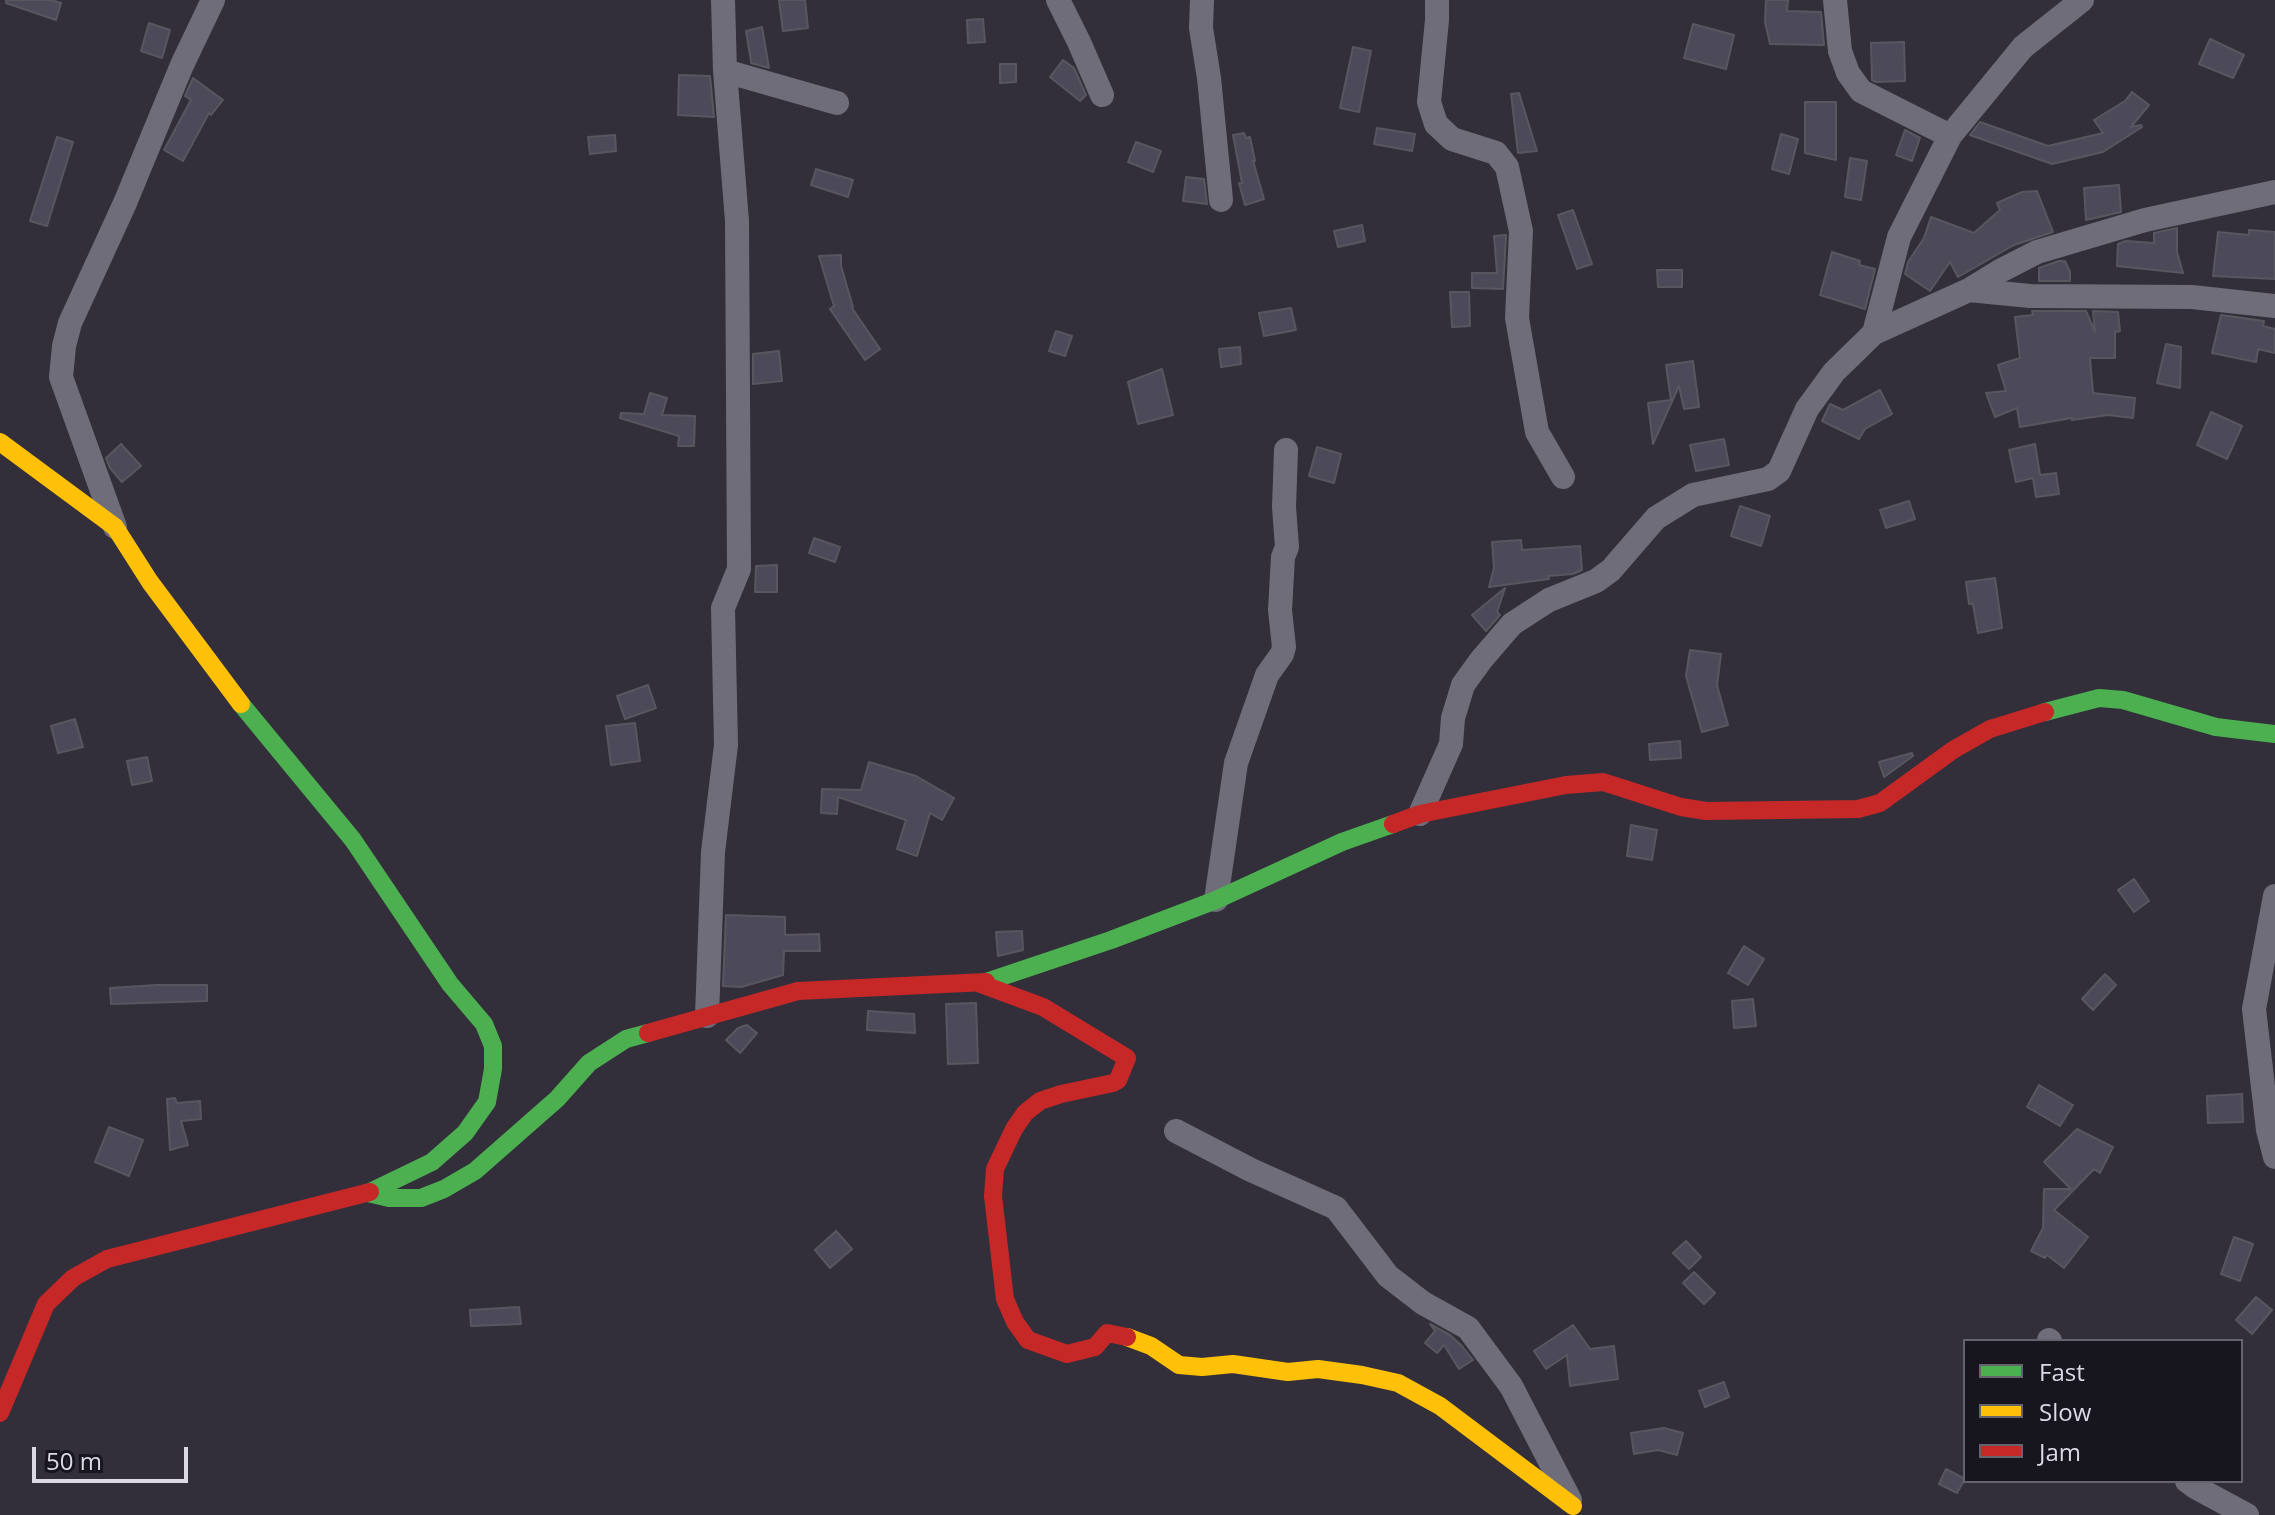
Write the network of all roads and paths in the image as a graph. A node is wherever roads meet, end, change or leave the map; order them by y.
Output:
1 (213, 0) edge
2 (723, 0) edge
3 (1058, 0) edge
4 (1202, 0) edge
5 (1437, 0) edge
6 (1835, 0) edge
7 (2082, 0) edge
8 (725, 71) junction
9 (1102, 95) dead end
10 (837, 103) dead end
11 (1950, 136) junction
12 (2275, 192) edge
13 (1221, 200) dead end
14 (1969, 290) junction
15 (2275, 306) edge
16 (1874, 333) junction
17 (0, 442) edge
18 (1286, 450) dead end
19 (1563, 477) dead end
20 (115, 527) junction
21 (2275, 734) edge
22 (1420, 814) junction
23 (2275, 896) edge
24 (1216, 900) junction
25 (981, 984) junction
26 (707, 1016) junction
27 (1176, 1131) dead end
28 (2275, 1157) edge
29 (368, 1193) junction
30 (0, 1413) edge
31 (2190, 1483) edge
32 (1580, 1511) edge
33 (2247, 1515) edge

1 - 20 street
2 - 8 street
3 - 9 street
4 - 13 street
5 - 19 street
6 - 11 street
7 - 11 street
8 - 10 street
8 - 26 street
11 - 16 street
12 - 14 street
14 - 15 street
14 - 16 street
16 - 22 street
17 - 20 street
18 - 24 street
20 - 29 street
21 - 22 street
22 - 24 street
23 - 28 street
24 - 25 street
25 - 26 street
25 - 32 street
26 - 29 street
27 - 32 street
29 - 30 street
31 - 33 street

